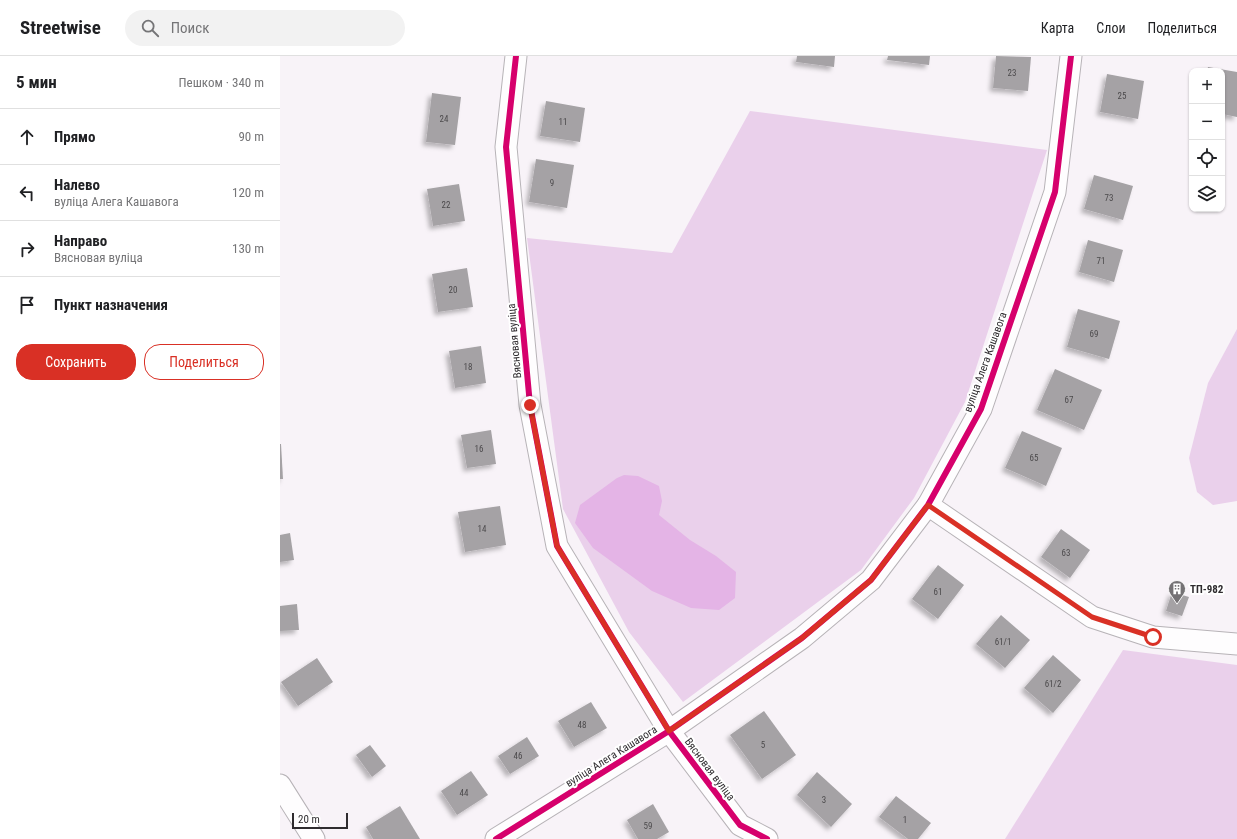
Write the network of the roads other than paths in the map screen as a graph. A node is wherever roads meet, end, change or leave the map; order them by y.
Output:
1 (516, 56) edge
2 (1071, 56) edge
3 (928, 505) junction
4 (1237, 644) edge
5 (669, 731) junction
6 (280, 785) edge
7 (314, 839) edge
8 (496, 839) edge
9 (767, 839) edge

1 - 5 street, Вясновая вуліца
2 - 3 street, вуліца Алега Кашавога
3 - 4 street
3 - 5 street, вуліца Алега Кашавога
5 - 8 street, вуліца Алега Кашавога
5 - 9 street, Вясновая вуліца
6 - 7 street

